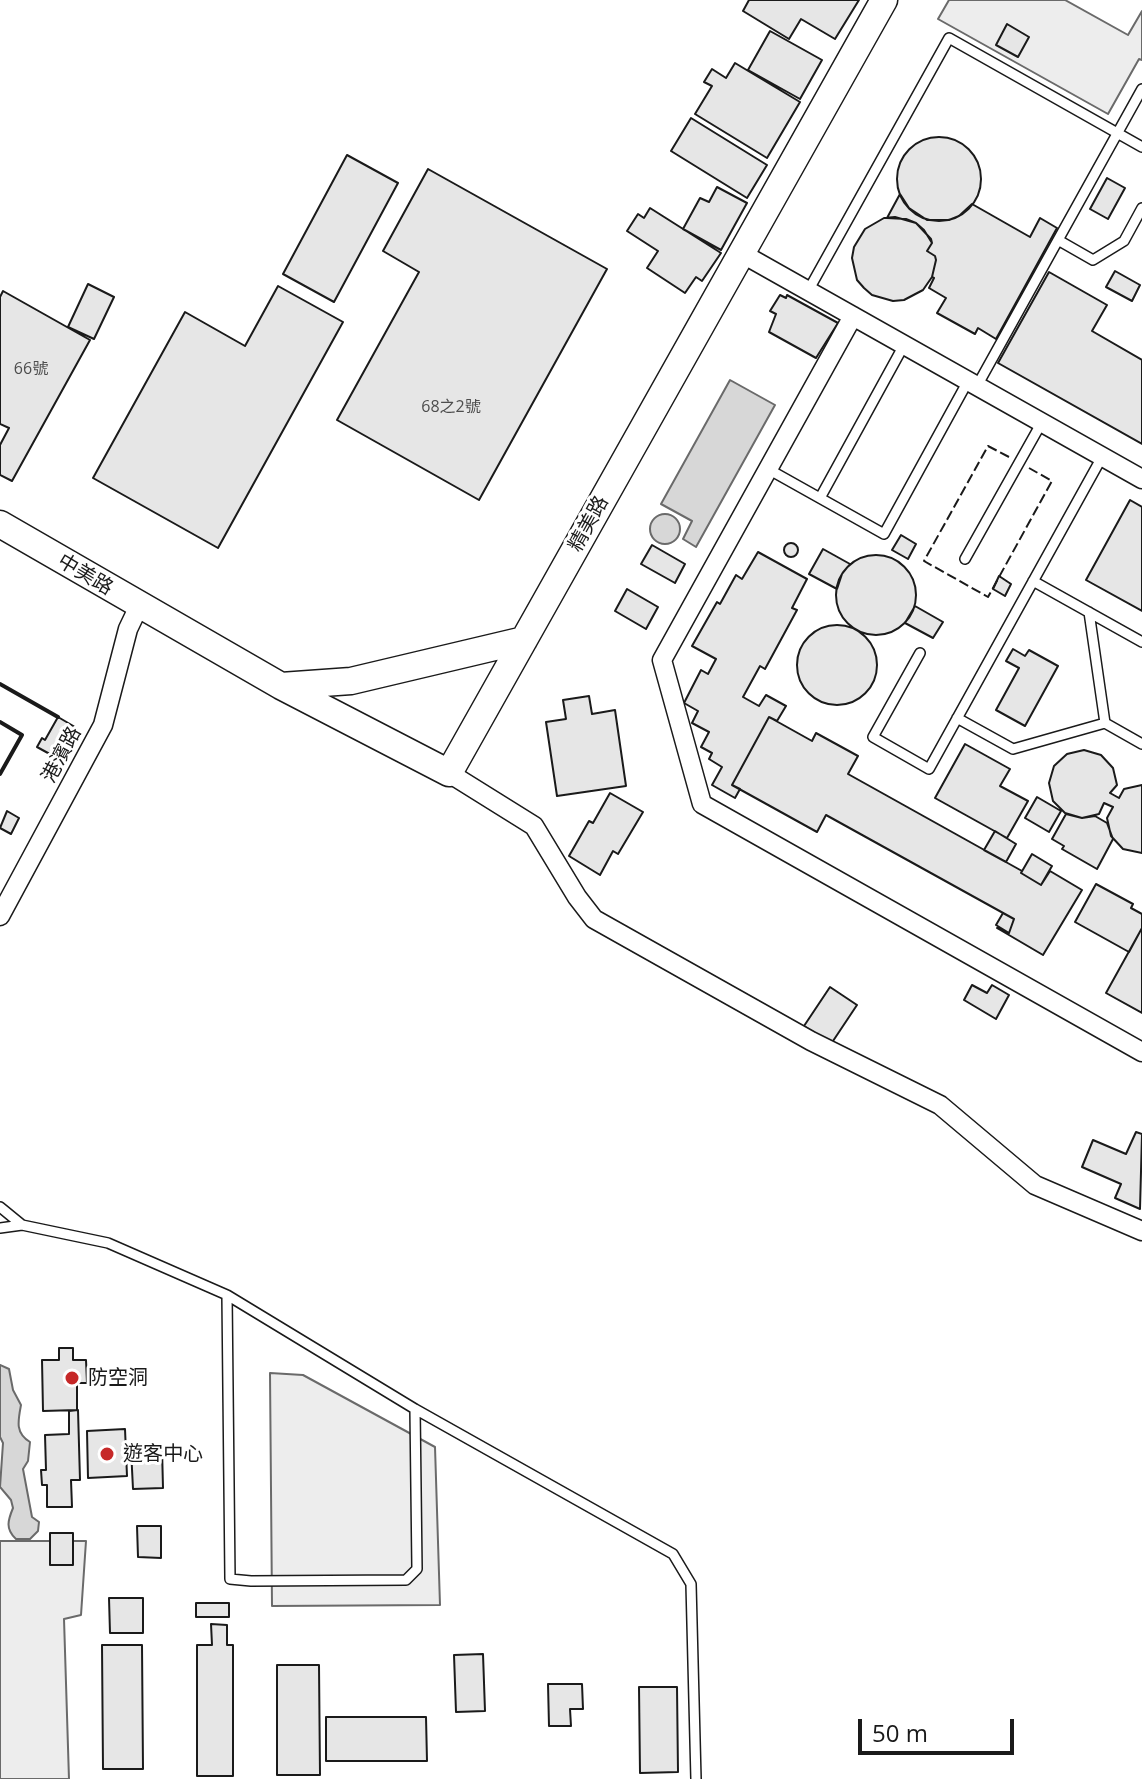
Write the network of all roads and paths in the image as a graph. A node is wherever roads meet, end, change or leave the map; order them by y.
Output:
1 (884, 0) edge
2 (1142, 89) edge
3 (1118, 133) junction
4 (1142, 147) edge
5 (1142, 208) edge
6 (1058, 240) junction
7 (741, 253) junction
8 (808, 291) junction
9 (853, 316) junction
10 (904, 345) junction
11 (973, 384) junction
12 (1042, 422) junction
13 (1102, 457) junction
14 (768, 469) junction
15 (1142, 479) edge
16 (820, 498) junction
17 (0, 524) edge
18 (965, 559) dead end
19 (1033, 581) junction
20 (139, 606) junction
21 (1089, 612) junction
22 (524, 640) junction
23 (1142, 642) edge
24 (920, 653) dead end
25 (281, 686) junction
26 (957, 718) junction
27 (1105, 723) junction
28 (1142, 744) edge
29 (449, 773) junction
30 (0, 916) edge
31 (1142, 1052) edge
32 (0, 1207) edge
33 (22, 1225) junction
34 (0, 1228) edge
35 (1142, 1231) edge
36 (227, 1295) junction
37 (415, 1409) junction
38 (696, 1779) edge

1 - 7 main road, 精美路
2 - 3 lane
3 - 4 lane
3 - 6 lane
3 - 8 lane
5 - 6 lane
6 - 11 lane
7 - 8 street
7 - 22 main road, 精美路
8 - 9 street
9 - 10 street
9 - 14 street
10 - 11 street
10 - 16 lane
11 - 12 street
11 - 16 lane
12 - 13 street
12 - 18 lane
13 - 15 street
13 - 19 lane
14 - 16 lane
14 - 31 street
17 - 20 main road, 中美路
19 - 21 lane
19 - 26 lane
20 - 25 main road, 中美路
20 - 30 street, 港濱路
21 - 23 lane
21 - 27 lane
22 - 25 main road
22 - 29 main road, 精美路
24 - 26 lane
25 - 29 main road
26 - 27 lane
27 - 28 lane
29 - 35 street
32 - 33 lane
33 - 34 lane
33 - 36 lane
36 - 37 lane
36 - 37 lane
37 - 38 lane

